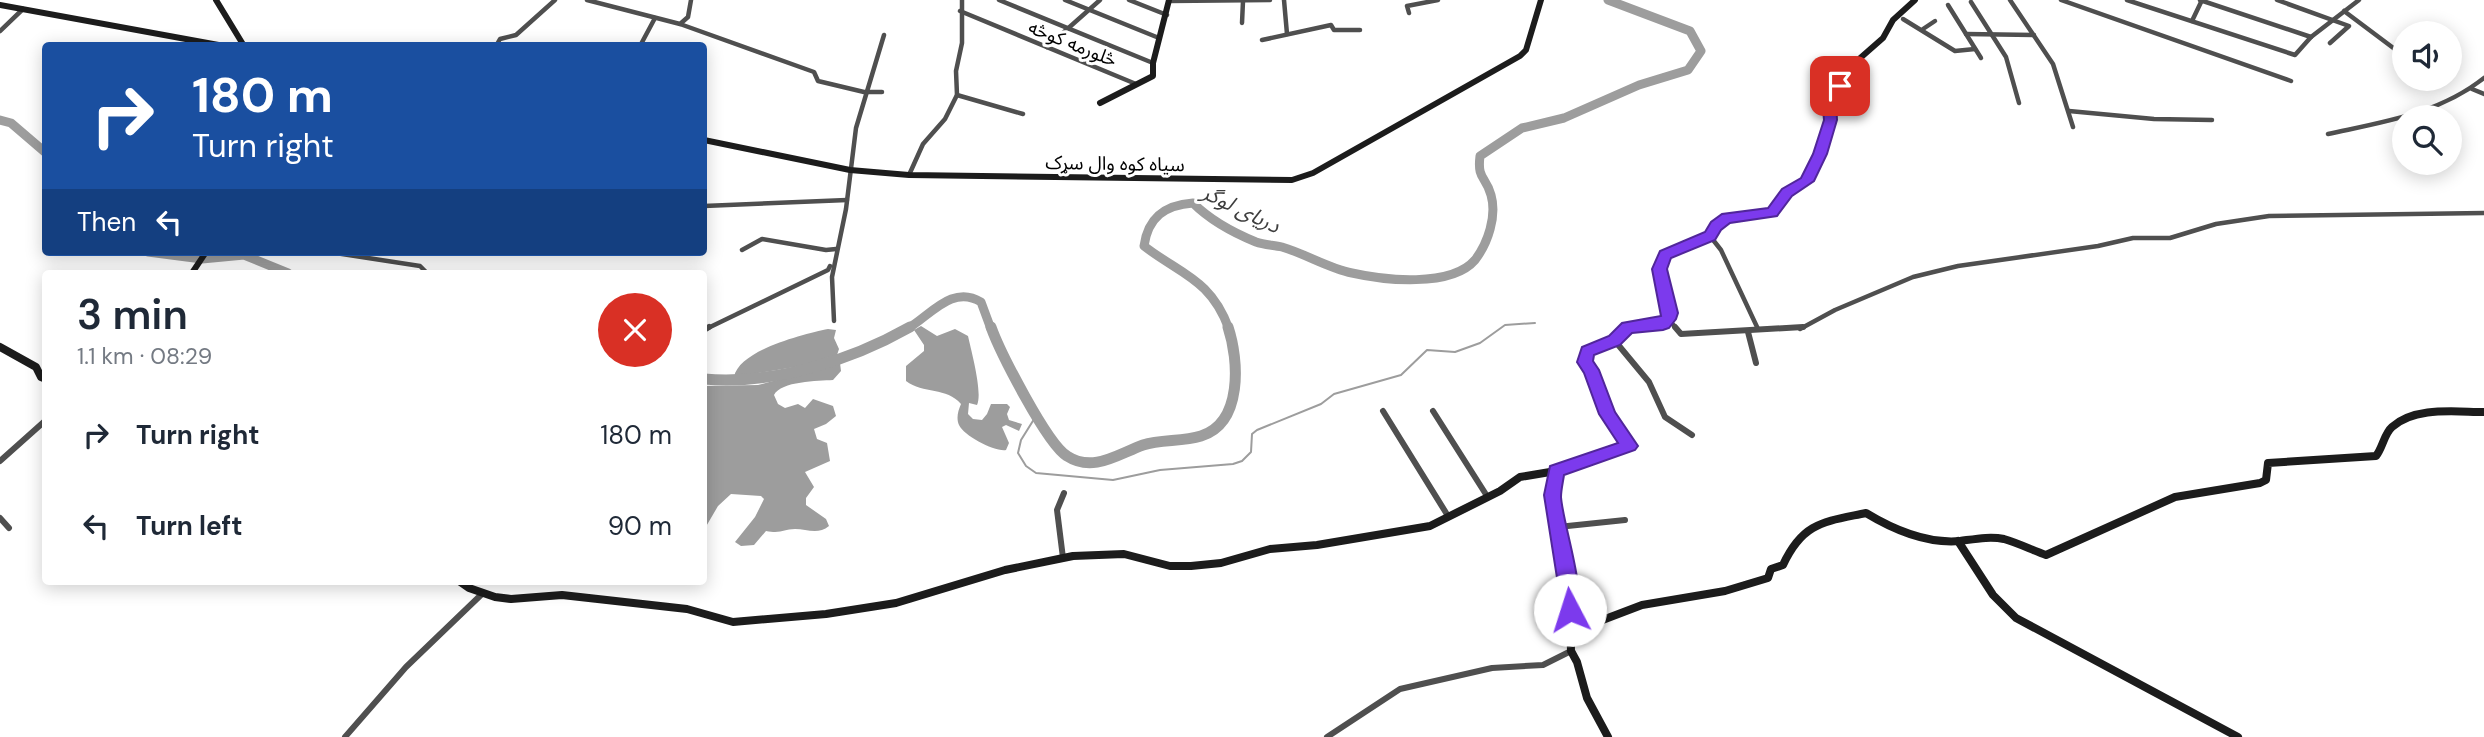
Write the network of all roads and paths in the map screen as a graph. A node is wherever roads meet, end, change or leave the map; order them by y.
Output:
1 (216, 0) edge
2 (555, 0) edge
3 (587, 0) edge
4 (691, 0) edge
5 (962, 0) edge
6 (999, 0) edge
7 (1065, 0) edge
8 (1100, 0) edge
9 (1129, 0) edge
10 (1270, 0) edge
11 (1284, 0) edge
12 (1438, 0) edge
13 (1541, 0) edge
14 (1915, 0) edge
15 (2010, 0) edge
16 (2061, 0) edge
17 (2127, 0) edge
18 (2201, 0) edge
19 (2277, 0) edge
20 (1169, 1) edge
21 (1243, 1) edge
22 (2355, 1) edge
23 (1418, 2) edge
24 (1971, 2) dead end
25 (0, 5) edge
26 (1948, 5) dead end
27 (23, 9) junction
28 (1089, 9) junction
29 (960, 11) junction
30 (2344, 11) junction
31 (1409, 13) dead end
32 (1167, 15) junction
33 (655, 18) junction
34 (2334, 18) junction
35 (1903, 19) dead end
36 (1935, 21) dead end
37 (2192, 21) junction
38 (1241, 23) dead end
39 (680, 24) junction
40 (1068, 28) junction
41 (1360, 30) dead end
42 (1923, 30) junction
43 (0, 31) edge
44 (1287, 34) junction
45 (1966, 34) junction
46 (1992, 34) junction
47 (2034, 34) junction
48 (884, 35) dead end
49 (2311, 37) junction
50 (1159, 38) junction
51 (1262, 40) dead end
52 (202, 42) edge
53 (242, 42) edge
54 (498, 42) edge
55 (642, 42) edge
56 (2330, 43) dead end
57 (1047, 47) junction
58 (2392, 47) edge
59 (1975, 49) junction
60 (1981, 58) dead end
61 (1153, 63) junction
62 (2484, 78) edge
63 (2291, 80) dead end
64 (1136, 85) junction
65 (2472, 89) junction
66 (864, 92) junction
67 (882, 92) dead end
68 (2484, 94) edge
69 (957, 95) junction
70 (1100, 103) dead end
71 (2019, 103) dead end
72 (2069, 111) junction
73 (1023, 114) dead end
74 (2213, 120) dead end
75 (2073, 127) dead end
76 (2328, 134) dead end
77 (707, 141) edge
78 (850, 170) junction
79 (909, 176) junction
80 (847, 200) junction
81 (707, 206) edge
82 (2484, 213) edge
83 (1710, 236) junction
84 (836, 249) junction
85 (742, 250) dead end
86 (357, 256) edge
87 (834, 259) junction
88 (424, 270) edge
89 (1668, 319) junction
90 (834, 321) dead end
91 (707, 328) edge
92 (1758, 329) junction
93 (1748, 332) junction
94 (1615, 341) junction
95 (0, 347) edge
96 (1756, 363) dead end
97 (42, 375) edge
98 (1383, 411) dead end
99 (1433, 411) dead end
100 (2484, 412) edge
101 (42, 424) edge
102 (1692, 435) dead end
103 (0, 461) edge
104 (1556, 471) junction
105 (1064, 493) dead end
106 (1487, 496) junction
107 (1448, 516) junction
108 (0, 518) edge
109 (1625, 520) dead end
110 (1558, 527) junction
111 (9, 528) dead end
112 (1958, 541) junction
113 (1063, 558) junction
114 (465, 585) edge
115 (483, 593) junction
116 (1571, 632) junction
117 (1571, 651) junction
118 (345, 737) edge
119 (1327, 737) edge
120 (1608, 737) edge
121 (2238, 737) edge

1 - 53 street
2 - 54 street
3 - 33 street
4 - 39 street
5 - 29 street
6 - 40 street
7 - 28 street
8 - 28 street
9 - 32 street
10 - 21 street
11 - 44 street
12 - 23 street
13 - 79 street, سیاه کوه وال سړک
14 - 83 street
15 - 47 street
16 - 63 street
17 - 37 street
18 - 37 street
18 - 49 street
19 - 34 street
20 - 21 street
20 - 32 street
21 - 38 street
22 - 30 street
23 - 31 street
24 - 46 street
25 - 27 street
26 - 45 street
27 - 43 street
27 - 52 street
28 - 40 street
28 - 50 street
29 - 57 street, څلورمه کوڅه
29 - 69 street
30 - 34 street
30 - 58 street
32 - 50 street
33 - 39 street
33 - 55 street
34 - 49 street
34 - 56 street
35 - 42 street
36 - 42 street
37 - 49 street
39 - 66 street
40 - 57 street
40 - 61 street
41 - 44 street
42 - 59 street
44 - 51 street
45 - 46 street
45 - 59 street
46 - 47 street
46 - 71 street
47 - 72 street
48 - 66 street
50 - 61 street
57 - 64 street, څلورمه کوڅه
59 - 60 street
61 - 64 street
62 - 65 street
64 - 70 street
65 - 68 street
65 - 76 street
66 - 67 street
66 - 78 street
69 - 73 street
69 - 79 street
72 - 74 street
72 - 75 street
77 - 78 street, سیاه کوه وال سړک
78 - 79 street, سیاه کوه وال سړک
78 - 80 street
80 - 81 street
80 - 84 street
82 - 92 street
83 - 89 street
83 - 92 street
84 - 85 street
84 - 87 street
86 - 88 street
87 - 90 street
87 - 91 street
89 - 93 street
89 - 94 street
92 - 93 street
93 - 96 street
94 - 102 street
94 - 104 street
95 - 97 street
98 - 107 street
99 - 106 street
100 - 112 street
101 - 103 street
104 - 106 street
104 - 110 street
105 - 113 street
106 - 107 street
107 - 113 street
108 - 111 street
109 - 110 street
110 - 116 street
112 - 116 street
112 - 121 street
113 - 115 street
114 - 115 street
115 - 118 street
116 - 117 street
117 - 119 street
117 - 120 street

